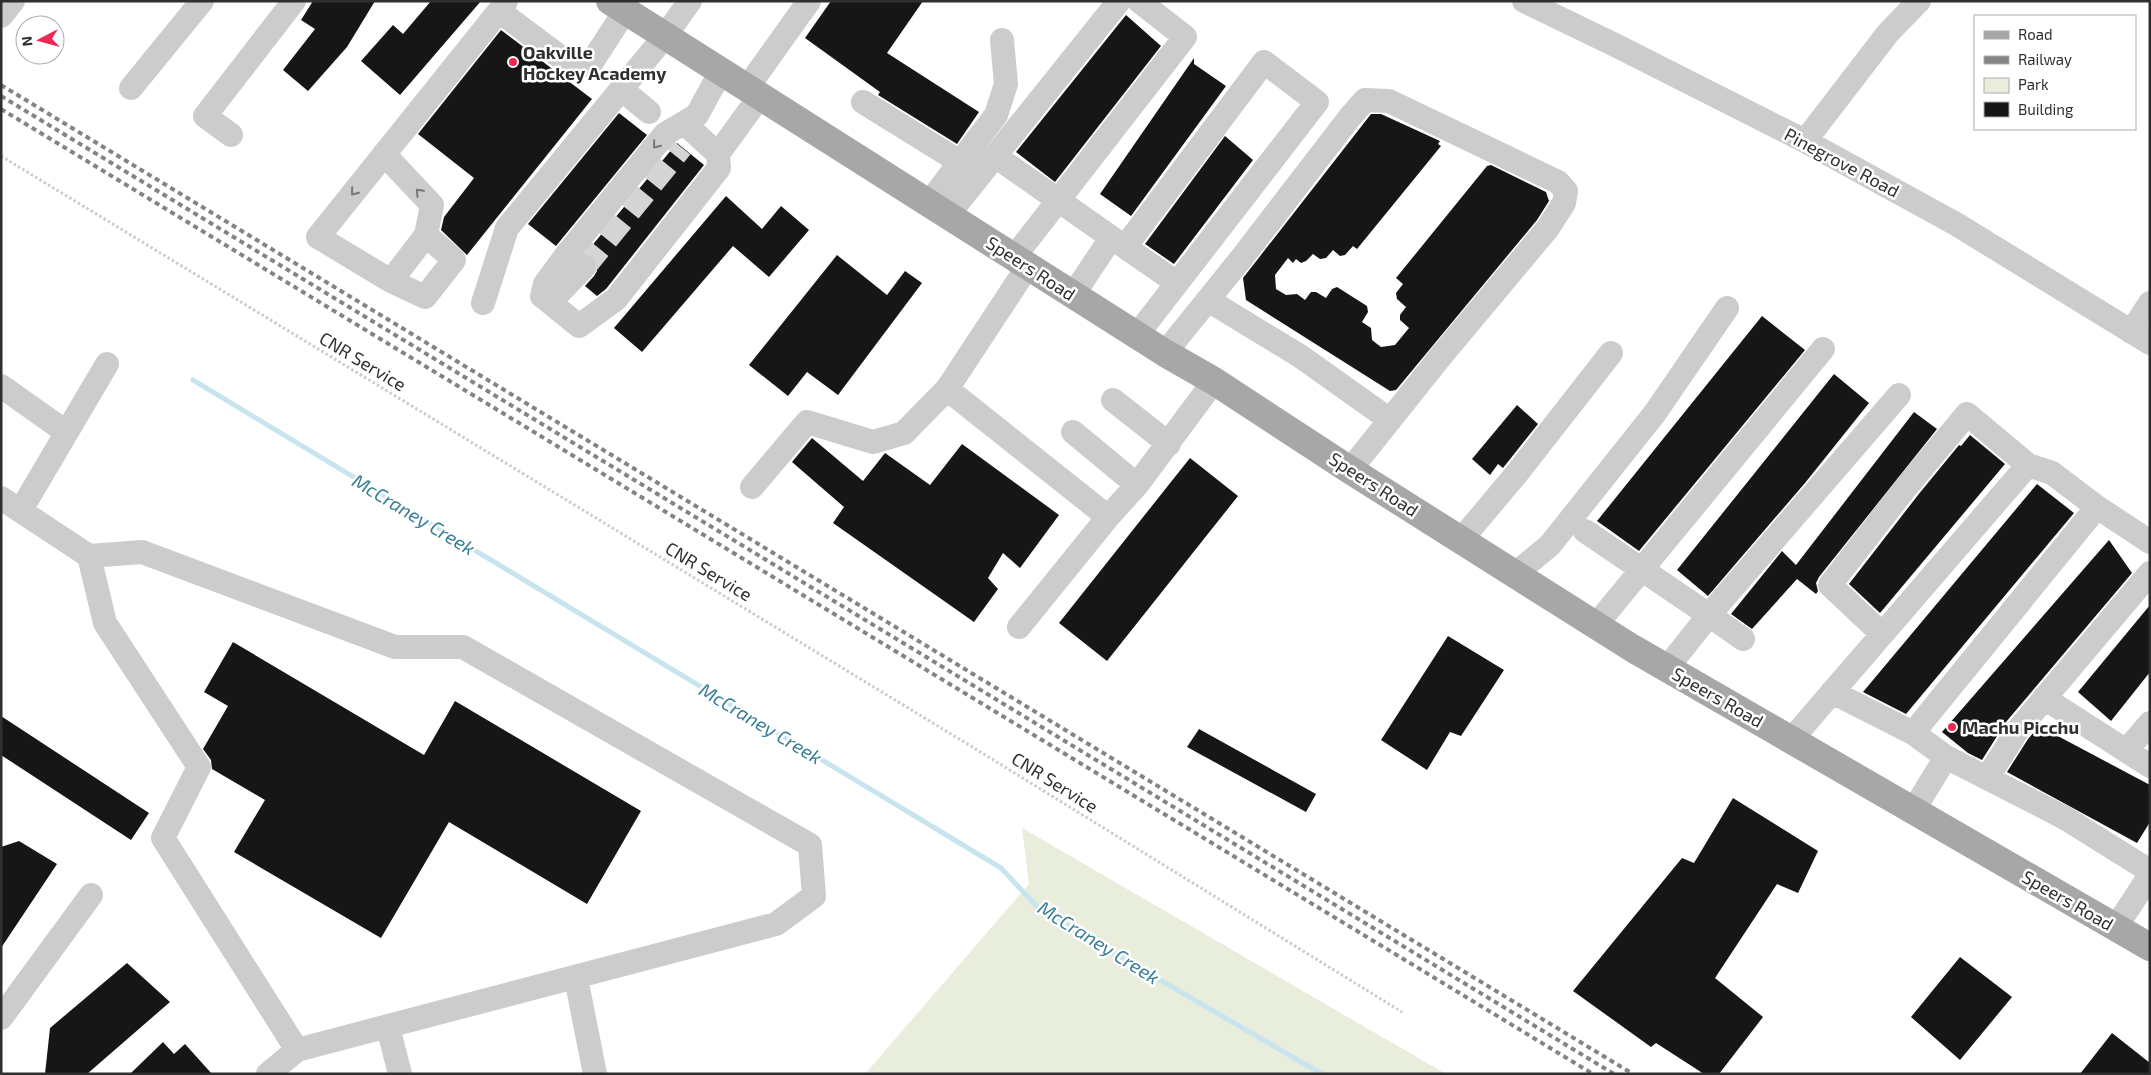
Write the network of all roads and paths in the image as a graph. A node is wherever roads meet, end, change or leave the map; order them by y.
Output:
1 (13, 1) edge
2 (202, 1) edge
3 (294, 1) edge
4 (690, 1) edge
5 (808, 1) edge
6 (1119, 1) edge
7 (1139, 1) edge
8 (1524, 1) edge
9 (1919, 1) edge
10 (502, 6) edge
11 (617, 6) edge
12 (1, 16) edge
13 (665, 36) junction
14 (1002, 40) dead end
15 (721, 71) junction
16 (131, 88) dead end
17 (621, 89) junction
18 (754, 92) junction
19 (863, 102) dead end
20 (649, 112) dead end
21 (686, 134) junction
22 (231, 135) dead end
23 (1805, 141) junction
24 (384, 154) junction
25 (718, 154) junction
26 (1, 156) edge
27 (995, 156) junction
28 (960, 162) junction
29 (1058, 201) junction
30 (939, 209) junction
31 (426, 235) junction
32 (1118, 242) junction
33 (1021, 261) junction
34 (584, 267) tunnel mouth
35 (392, 281) junction
36 (1177, 283) junction
37 (1074, 295) junction
38 (542, 296) junction
39 (1208, 300) junction
40 (483, 303) dead end
41 (2150, 303) edge
42 (1727, 308) dead end
43 (1137, 335) junction
44 (2140, 338) edge
45 (1823, 349) dead end
46 (1165, 353) junction
47 (1611, 353) dead end
48 (106, 364) dead end
49 (1214, 380) junction
50 (1, 386) edge
51 (947, 388) junction
52 (1899, 394) dead end
53 (1113, 400) dead end
54 (1390, 420) junction
55 (66, 432) junction
56 (1073, 432) dead end
57 (1169, 444) junction
58 (2028, 465) junction
59 (1350, 470) junction
60 (1137, 485) junction
61 (752, 487) dead end
62 (11, 504) edge
63 (2097, 506) junction
64 (1108, 516) junction
65 (1585, 530) dead end
66 (1460, 540) junction
67 (2150, 542) edge
68 (89, 556) junction
69 (1642, 569) junction
70 (2150, 573) edge
71 (1515, 574) junction
72 (1709, 615) junction
73 (1596, 625) junction
74 (1018, 627) dead end
75 (1882, 634) junction
76 (1743, 639) dead end
77 (1667, 668) junction
78 (1832, 692) junction
79 (2044, 698) junction
80 (2150, 722) edge
81 (1912, 733) junction
82 (1791, 740) junction
83 (2126, 751) junction
84 (1946, 757) junction
85 (2150, 766) edge
86 (1987, 778) junction
87 (1912, 811) junction
88 (2150, 871) edge
89 (2150, 875) edge
90 (91, 895) dead end
91 (2116, 927) junction
92 (2150, 947) edge
93 (576, 978) junction
94 (1402, 1012) dead end
95 (1, 1018) edge
96 (388, 1027) junction
97 (297, 1050) junction
98 (268, 1074) edge
99 (400, 1074) edge
100 (596, 1074) edge

1 - 12 street
2 - 16 street
3 - 22 street
4 - 13 street
5 - 18 street
6 - 27 street
7 - 29 street
8 - 23 street, Pinegrove Road
9 - 23 street
10 - 11 street
10 - 24 street
11 - 13 main road, Speers Road
13 - 15 main road, Speers Road
13 - 17 street
14 - 28 street
15 - 18 main road, Speers Road
15 - 21 street
17 - 20 street
17 - 40 street
18 - 25 street
18 - 30 main road, Speers Road
19 - 28 street
21 - 25 street
21 -> 38 street
23 - 44 street, Pinegrove Road
31 -> 24 street
24 -> 35 street
25 - 38 street
26 - 94 path, CNR Service
27 - 29 street
27 - 30 street
28 - 30 street
29 - 32 street
29 - 33 street
30 - 33 main road, Speers Road
31 - 35 street
31 - 35 street
32 - 36 street
32 - 36 street
32 - 37 street
33 - 37 main road, Speers Road
33 - 51 street
34 - 38 street
36 - 43 street
37 - 43 main road, Speers Road
39 - 46 street
39 - 54 street
39 - 54 street
41 - 44 street
42 - 71 street
43 - 46 main road, Speers Road
45 - 69 street
46 - 49 main road, Speers Road
47 - 66 street
48 - 55 street
49 - 57 street
49 - 59 main road, Speers Road
50 - 55 street
51 - 61 street
51 - 64 street
52 - 72 street
53 - 57 street
54 - 59 street
55 - 62 street
56 - 60 street
57 - 60 street
58 - 63 street
58 - 75 street
58 - 75 street
59 - 66 main road, Speers Road
60 - 64 street
62 - 68 street
63 - 67 street
63 - 81 street
64 - 74 street
65 - 69 street
66 - 71 main road, Speers Road
68 - 93 street
68 - 97 street
69 - 72 street
69 - 73 street
70 - 79 street
71 - 73 main road, Speers Road
72 - 76 street
72 - 77 street
73 - 77 main road, Speers Road
75 - 78 street
77 - 82 main road, Speers Road
78 - 81 street
78 - 82 street
79 - 83 street
79 - 86 street
80 - 83 street
81 - 84 street
82 - 87 main road, Speers Road
83 - 85 street
84 - 86 street
84 - 87 street
86 - 88 street
87 - 91 main road, Speers Road
89 - 91 street
90 - 95 street
91 - 92 main road, Speers Road
93 - 96 street
93 - 100 street
96 - 97 street
96 - 99 street
97 - 98 street

